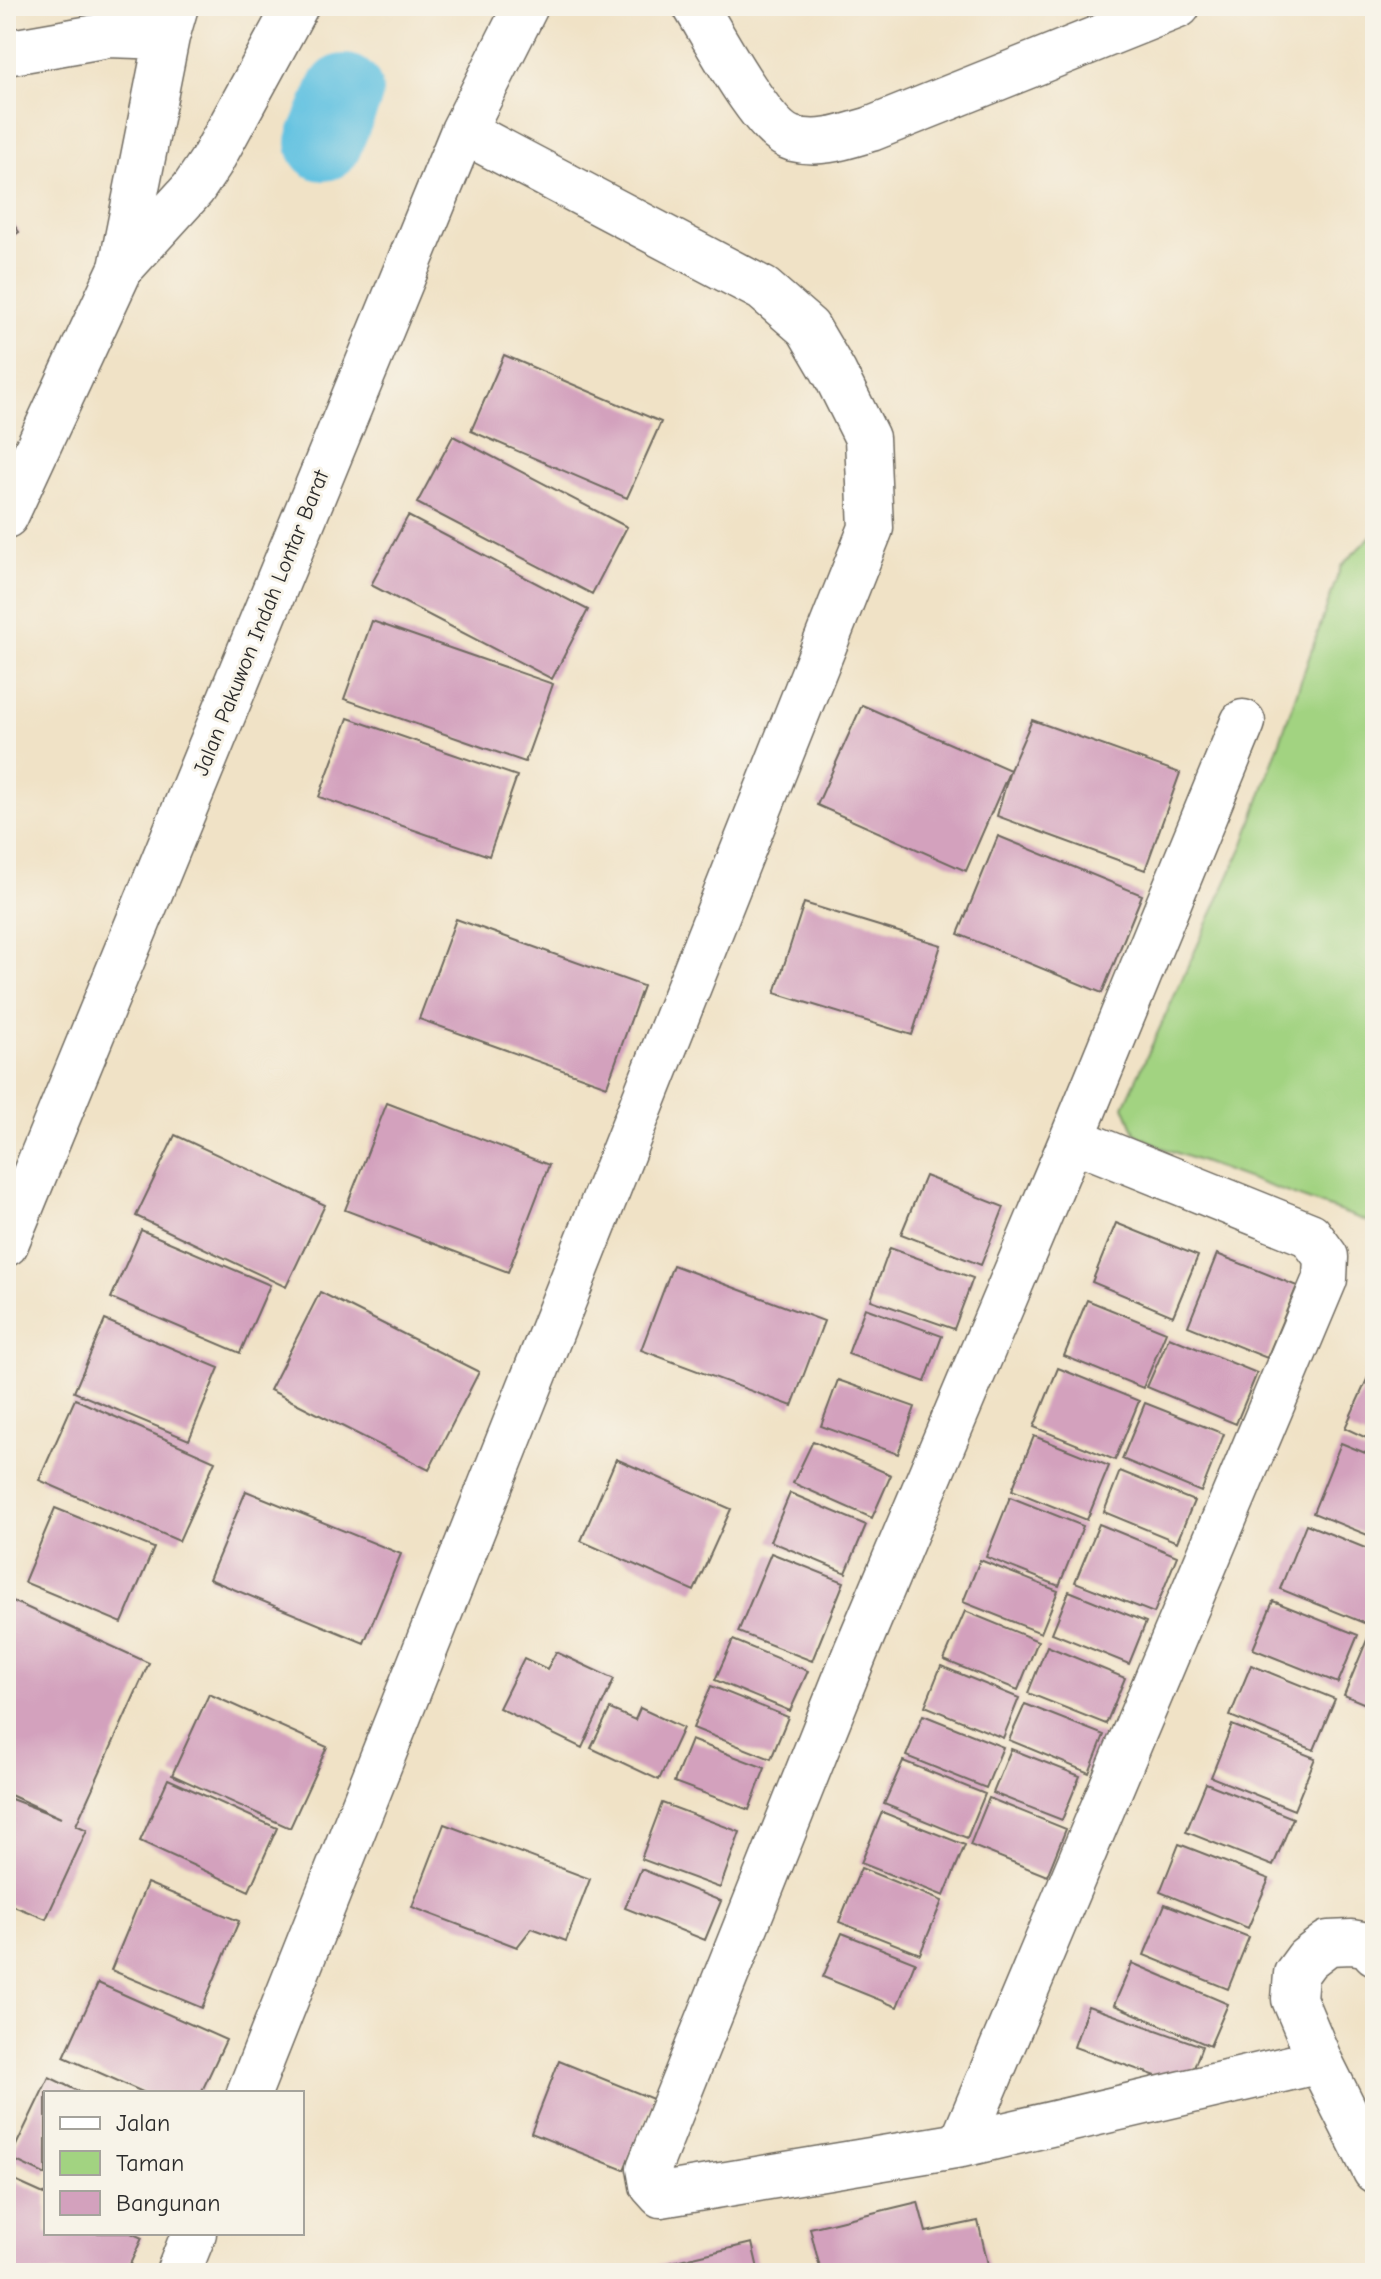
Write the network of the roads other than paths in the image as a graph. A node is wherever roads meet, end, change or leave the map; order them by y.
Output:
1 (296, 6) edge
2 (526, 6) edge
3 (695, 6) edge
4 (1178, 6) edge
5 (172, 22) edge
6 (6, 53) edge
7 (463, 131) junction
8 (121, 268) junction
9 (6, 516) edge
10 (1243, 722) dead end
11 (1072, 1139) junction
12 (6, 1244) edge
13 (1373, 1944) edge
14 (1320, 2061) junction
15 (250, 2091) edge
16 (961, 2145) junction
17 (1375, 2171) edge
18 (193, 2235) edge
19 (178, 2273) edge

1 - 8 street
2 - 7 street, Jalan Pakuwon Indah Lontar Barat
3 - 4 street
5 - 6 street
5 - 8 street
7 - 12 street, Jalan Pakuwon Indah Lontar Barat
7 - 15 street
8 - 9 street
10 - 11 street
11 - 16 street
11 - 16 street
13 - 14 street
14 - 16 street
14 - 17 street
18 - 19 street

